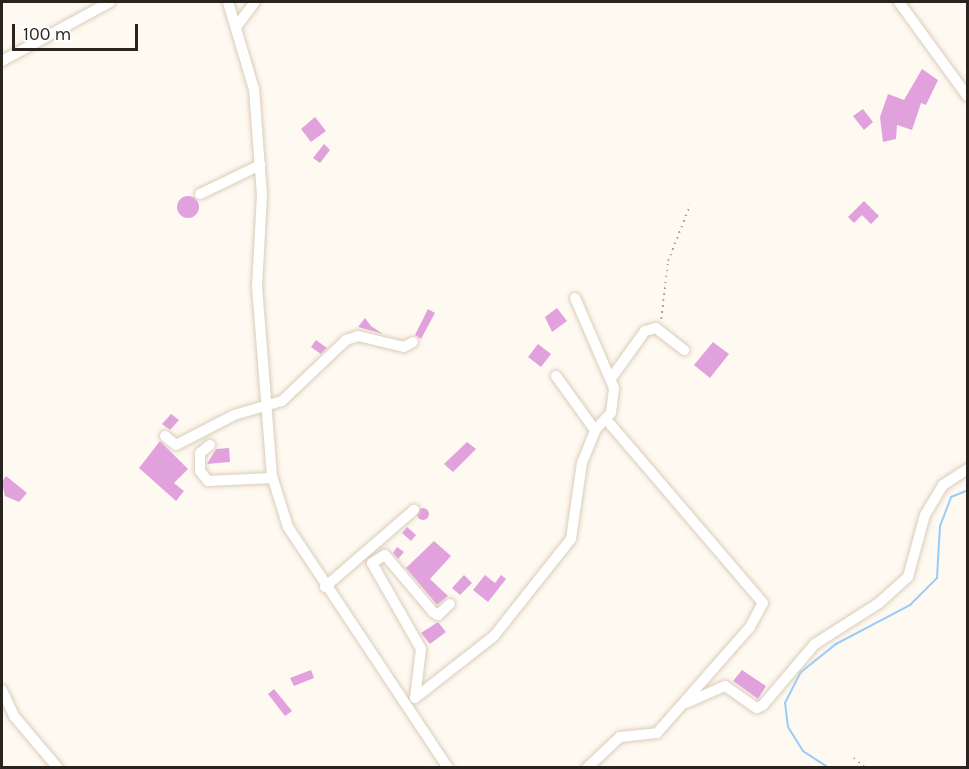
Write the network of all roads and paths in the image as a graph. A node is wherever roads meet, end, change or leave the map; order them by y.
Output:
1 (110, 2) edge
2 (228, 2) edge
3 (255, 2) edge
4 (899, 2) edge
5 (236, 27) junction
6 (2, 61) edge
7 (968, 97) edge
8 (260, 165) junction
9 (200, 194) dead end
10 (690, 205) dead end
11 (575, 298) dead end
12 (656, 328) junction
13 (413, 342) dead end
14 (684, 350) dead end
15 (556, 376) dead end
16 (612, 377) junction
17 (268, 402) junction
18 (606, 419) junction
19 (595, 430) junction
20 (165, 436) dead end
21 (210, 445) dead end
22 (968, 469) edge
23 (272, 478) junction
24 (414, 510) dead end
25 (325, 587) junction
26 (450, 604) dead end
27 (2, 690) edge
28 (414, 698) junction
29 (684, 704) junction
30 (407, 708) junction
31 (854, 758) dead end
32 (58, 768) edge
33 (448, 768) edge
34 (587, 768) edge
35 (866, 768) edge

1 - 6 street
2 - 5 street
3 - 5 street
4 - 7 street
5 - 8 street
8 - 9 street
8 - 17 street
10 - 12 path
11 - 16 street
12 - 14 street
12 - 16 street
13 - 17 street
15 - 19 street
16 - 18 street
17 - 20 street
17 - 23 street
18 - 19 street
18 - 29 street
19 - 28 street
21 - 23 street
22 - 29 street
23 - 25 street
24 - 25 street
25 - 30 street
26 - 28 street
27 - 32 street
28 - 30 street
29 - 34 street
30 - 33 street
31 - 35 path

